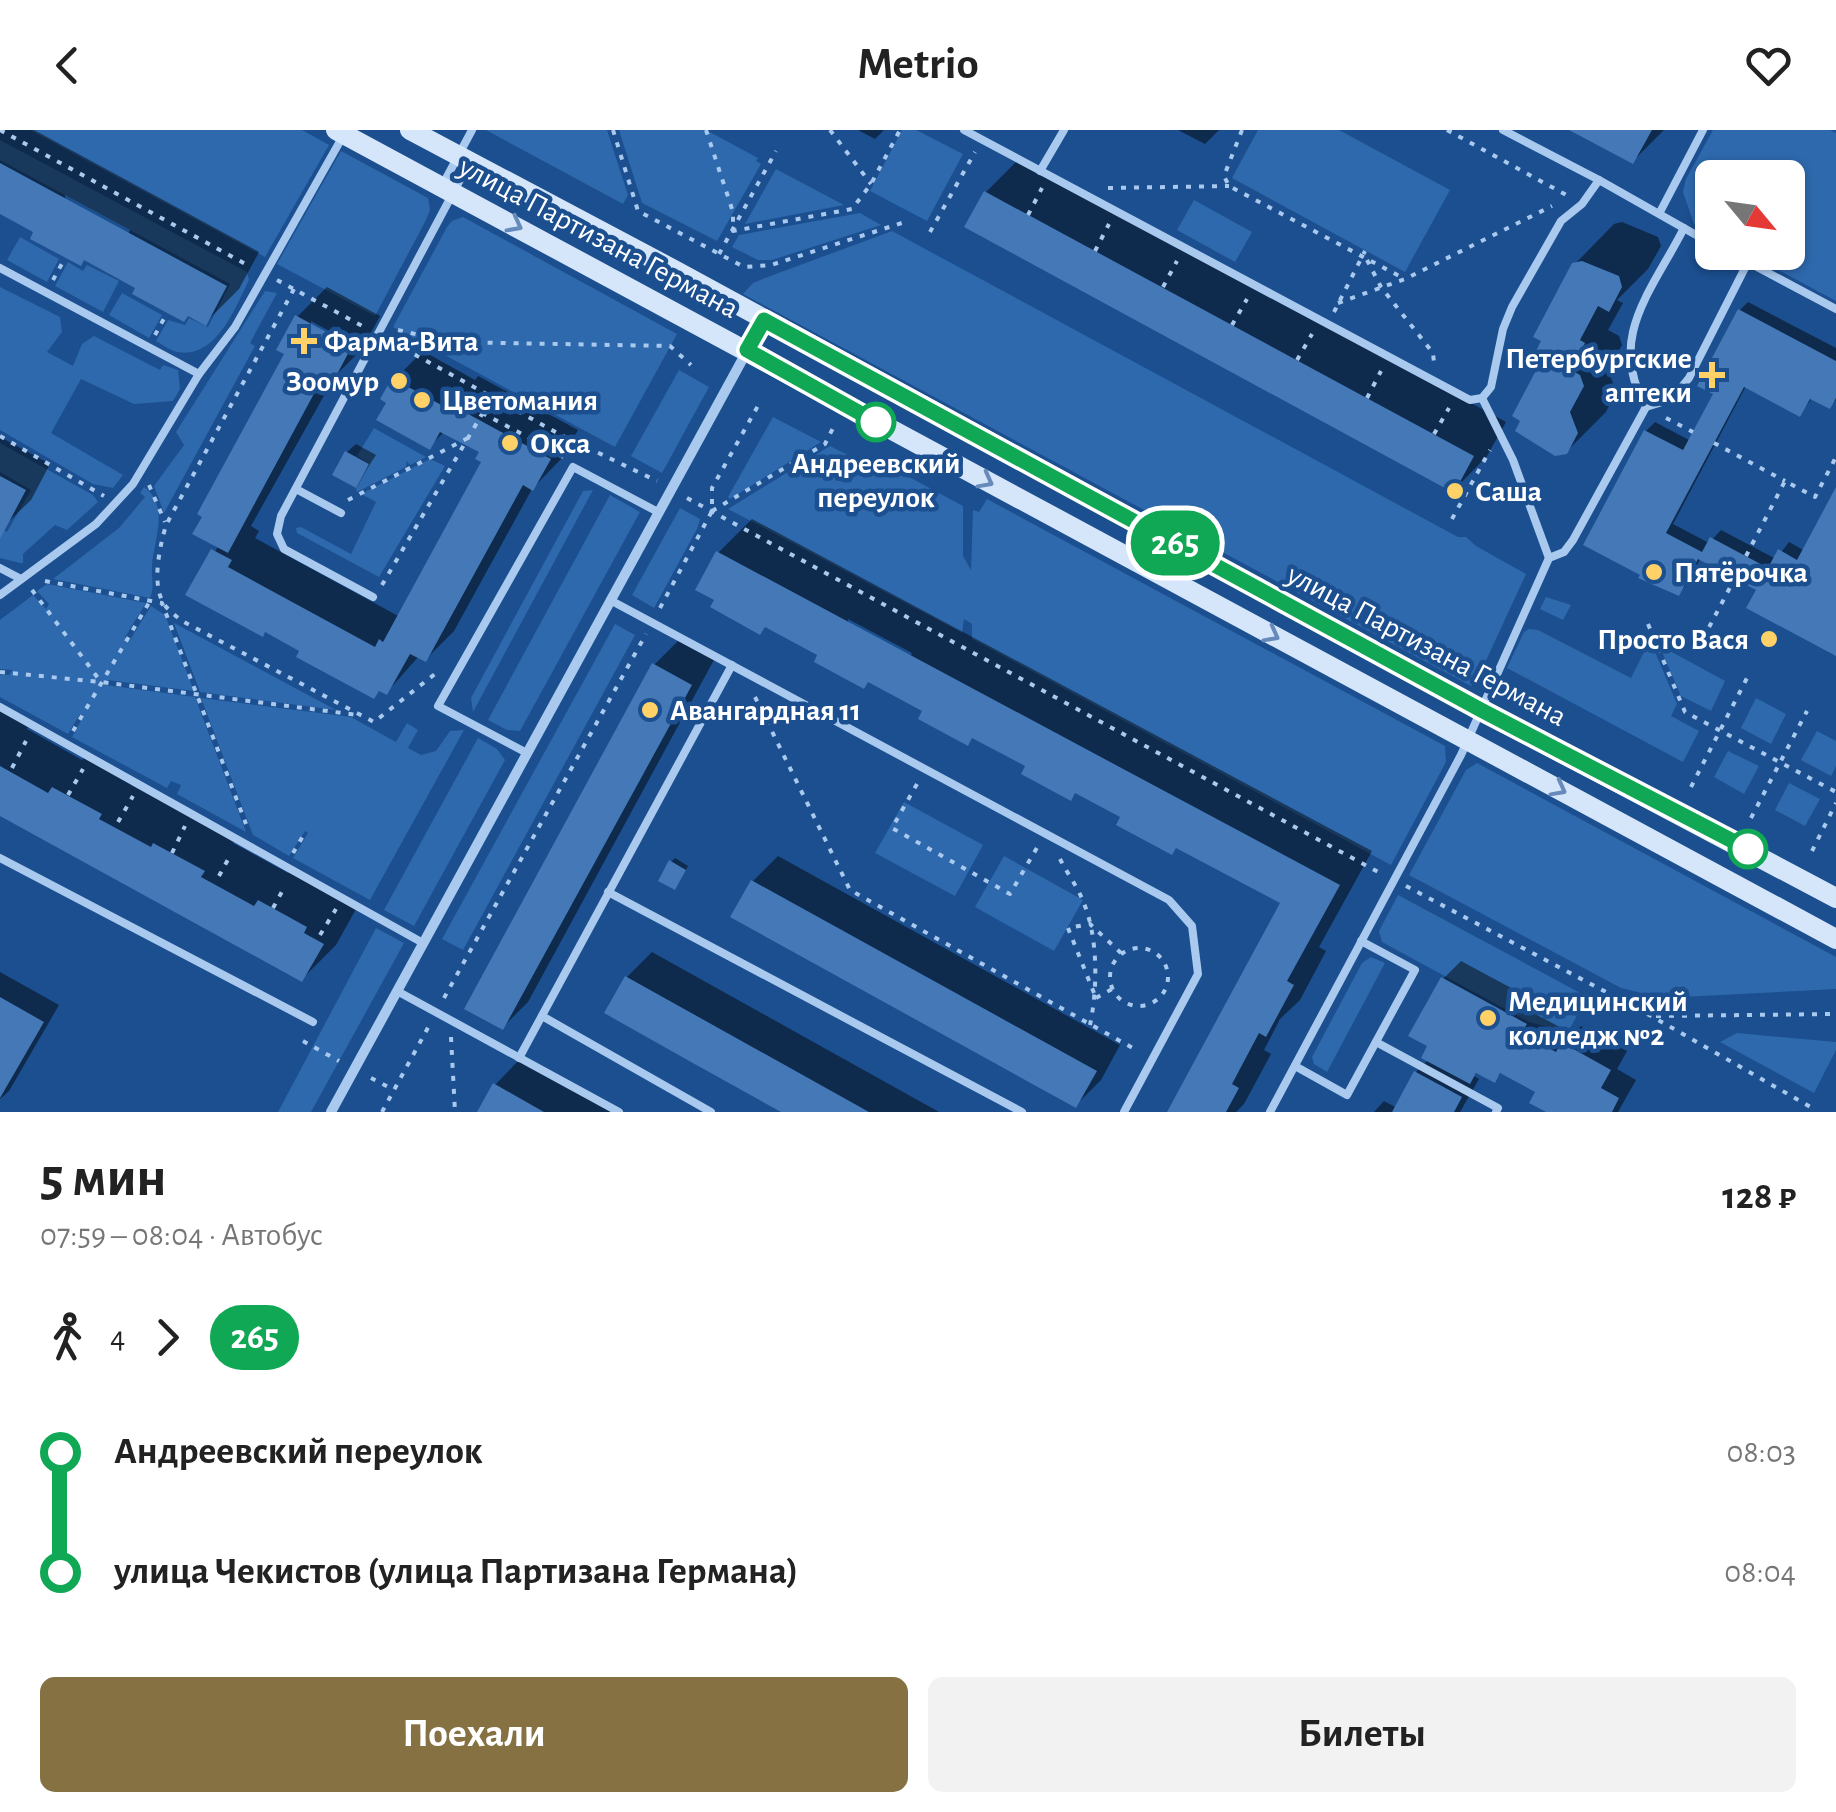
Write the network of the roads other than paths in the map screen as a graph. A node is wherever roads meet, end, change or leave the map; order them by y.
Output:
1 (410, 130) edge
2 (472, 130) edge
3 (964, 130) edge
4 (1064, 130) edge
5 (1504, 130) edge
6 (1703, 130) edge
7 (342, 131) edge
8 (463, 159) junction
9 (1045, 173) junction
10 (1599, 180) junction
11 (448, 189) junction
12 (1660, 212) junction
13 (1684, 228) junction
14 (1695, 234) edge
15 (0, 268) edge
16 (1744, 270) edge
17 (1763, 270) edge
18 (1836, 309) edge
19 (764, 320) junction
20 (747, 350) junction
21 (199, 374) junction
22 (1482, 398) junction
23 (1646, 407) junction
24 (296, 489) junction
25 (337, 511) road end
26 (658, 512) junction
27 (1549, 558) junction
28 (0, 568) edge
29 (21, 579) junction
30 (0, 595) edge
31 (373, 597) road end
32 (610, 600) junction
33 (732, 666) junction
34 (0, 707) edge
35 (1481, 710) junction
36 (1468, 740) junction
37 (526, 753) junction
38 (0, 858) edge
39 (608, 892) junction
40 (1836, 898) edge
41 (1836, 939) edge
42 (1362, 941) junction
43 (424, 943) junction
44 (397, 991) junction
45 (542, 1016) junction
46 (313, 1022) dead end
47 (1376, 1042) junction
48 (519, 1058) junction
49 (1295, 1066) junction
50 (331, 1112) edge
51 (619, 1112) edge
52 (711, 1112) edge
53 (1022, 1112) edge
54 (1124, 1112) edge
55 (1270, 1112) edge
56 (1496, 1112) edge

1 - 8 main road, улица Партизана Германа
2 - 8 lane
3 - 9 lane
4 - 9 lane
5 - 10 lane
6 - 12 lane
7 - 11 main road, улица Партизана Германа
7 - 21 lane
8 - 11 lane
8 - 19 main road, улица Партизана Германа
9 - 22 lane
10 - 12 lane
10 - 22 lane
11 -> 20 main road, улица Партизана Германа
11 - 24 lane
12 - 13 lane
13 - 14 lane
13 - 23 lane
15 - 21 lane
16 - 23 lane
17 - 18 lane
19 - 20 street
19 - 35 main road, улица Партизана Германа
20 - 26 street
20 -> 36 main road, улица Партизана Германа
21 - 29 lane
22 - 27 lane
23 - 27 lane
24 - 25 lane
24 - 31 lane
26 - 32 street
26 - 37 lane
27 - 35 lane
28 - 29 lane
29 - 30 lane
32 - 33 lane
32 - 37 street
33 - 39 lane
33 - 54 lane
34 - 43 lane
35 - 36 lane
35 - 40 main road, улица Партизана Германа
36 -> 41 main road, улица Партизана Германа
36 - 42 lane
37 - 43 street
38 - 46 lane
39 - 45 lane
39 - 53 lane
42 - 47 lane
42 - 49 lane
43 - 44 street
44 - 48 lane
44 - 50 street
45 - 48 lane
45 - 52 lane
47 - 49 lane
47 - 56 lane
48 - 51 lane
49 - 55 lane

